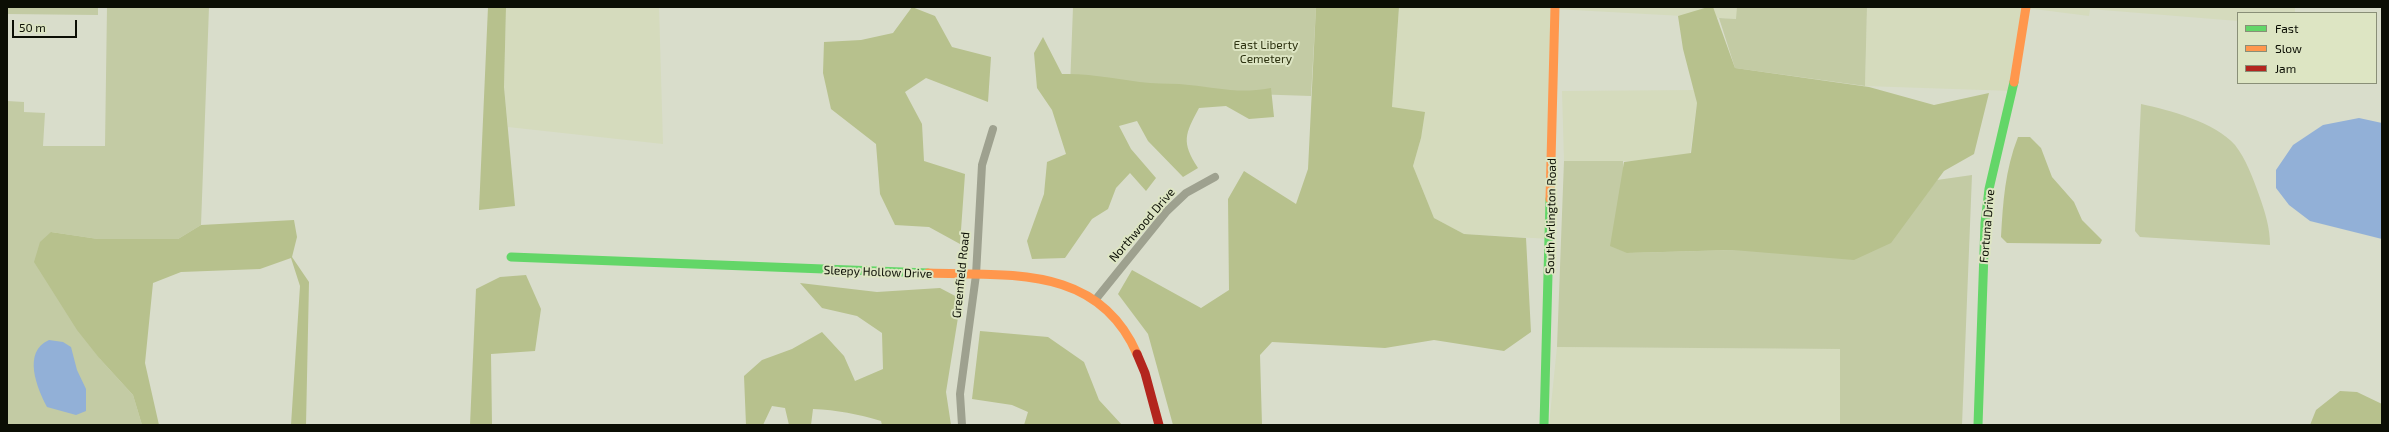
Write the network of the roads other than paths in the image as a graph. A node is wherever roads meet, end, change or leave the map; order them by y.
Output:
1 (1555, 7) edge
2 (2026, 7) edge
3 (993, 129) dead end
4 (1215, 177) dead end
5 (511, 257) dead end
6 (976, 275) junction
7 (1096, 299) junction
8 (962, 425) edge
9 (1159, 425) edge
10 (1544, 425) edge
11 (1978, 425) edge

1 - 10 street, South Arlington Road
2 - 11 street, Fortuna Drive
3 - 6 street, Greenfield Road
4 - 7 street, Northwood Drive
5 - 6 street, Sleepy Hollow Drive
6 - 7 street, Sleepy Hollow Drive
6 - 8 street, Greenfield Road
7 - 9 street, Sleepy Hollow Drive

